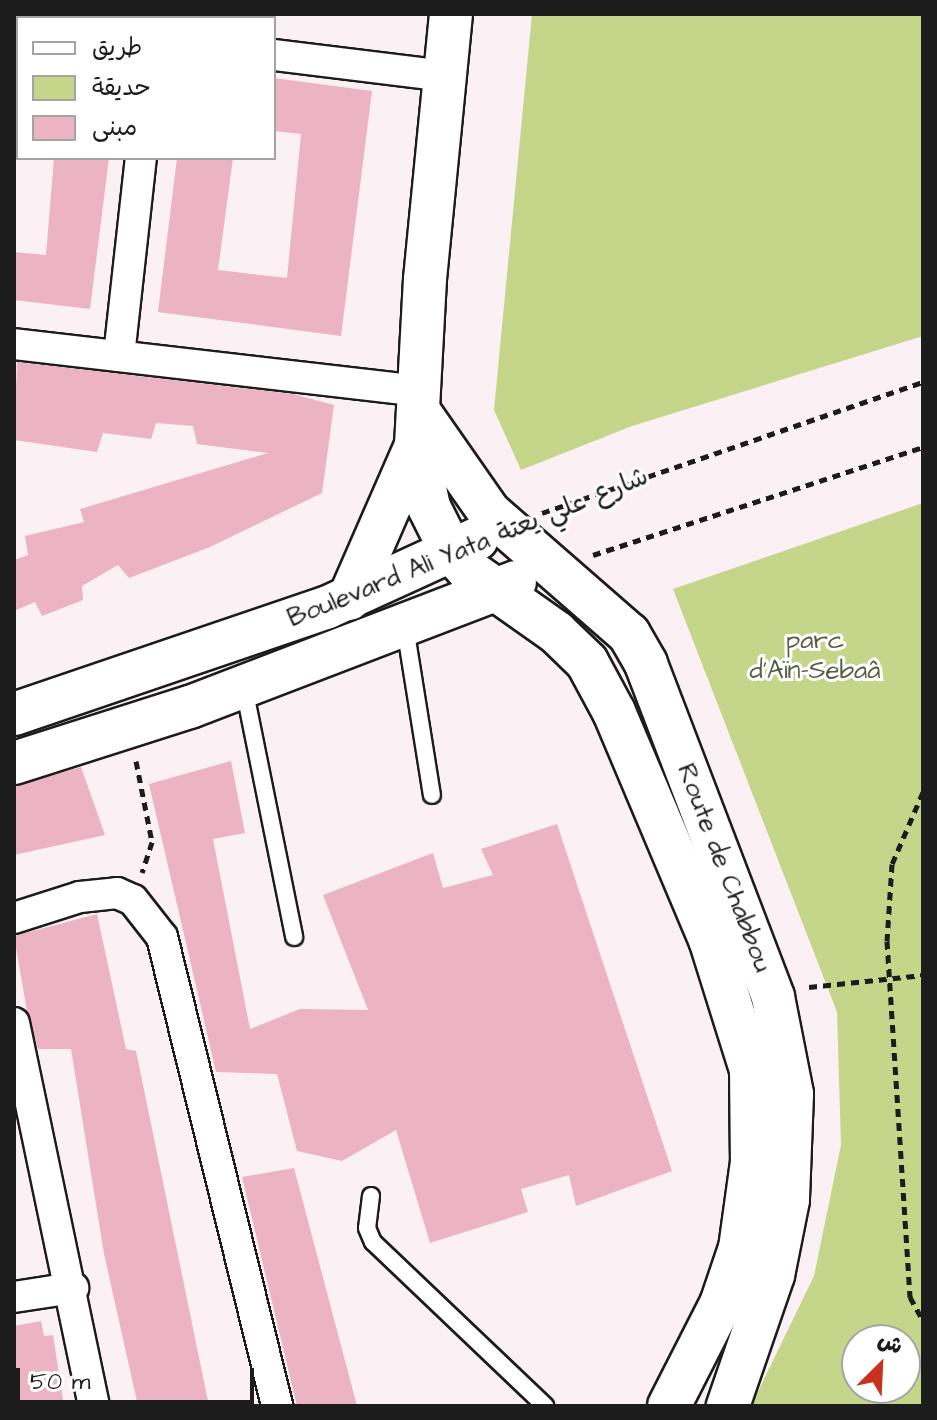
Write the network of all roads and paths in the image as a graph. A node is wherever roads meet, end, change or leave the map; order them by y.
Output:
1 (451, 14) edge
2 (276, 55) edge
3 (446, 76) junction
4 (141, 160) edge
5 (14, 344) edge
6 (119, 356) junction
7 (923, 382) edge
8 (419, 417) junction
9 (923, 447) edge
10 (504, 527) junction
11 (451, 551) junction
12 (557, 567) junction
13 (492, 590) junction
14 (349, 599) junction
15 (404, 621) junction
16 (244, 686) junction
17 (14, 714) edge
18 (130, 728) junction
19 (14, 763) edge
20 (923, 792) edge
21 (432, 795) dead end
22 (133, 900) junction
23 (14, 918) edge
24 (294, 937) dead end
25 (923, 975) edge
26 (889, 978) junction
27 (773, 997) junction
28 (14, 1023) edge
29 (371, 1196) dead end
30 (73, 1288) junction
31 (14, 1297) edge
32 (923, 1320) edge
33 (94, 1406) edge
34 (277, 1406) edge
35 (545, 1406) edge
36 (669, 1406) edge
37 (728, 1406) edge

1 - 3 street
2 - 3 street
3 - 8 street
4 - 6 street
5 - 6 street
6 - 8 street
7 - 10 path, Boulevard Ali Yata شارع علي يعتة
8 - 10 street, Route de Chabbou
8 - 11 street, Route de Chabbou
8 - 14 street
9 - 12 path, Boulevard Ali Yata شارع علي يعتة
10 - 11 street, Boulevard Ali Yata شارع علي يعتة
10 - 12 street, Route de Chabbou
11 - 13 street, Route de Chabbou
11 - 14 street, Boulevard Ali Yata شارع علي يعتة
12 - 13 street, Boulevard Ali Yata شارع علي يعتة
12 - 27 street, Route de Chabbou
13 - 15 street, Boulevard Ali Yata شارع علي يعتة
13 - 36 street, Route de Chabbou
14 - 17 street, Boulevard Ali Yata شارع علي يعتة
15 - 16 street, Boulevard Ali Yata شارع علي يعتة
15 - 21 lane
16 - 18 street, Boulevard Ali Yata شارع علي يعتة
16 - 24 lane
18 - 19 street, Boulevard Ali Yata شارع علي يعتة
18 - 22 path
20 - 26 path
22 - 23 street
22 - 34 street
25 - 26 path
26 - 27 path
26 - 32 path
27 - 37 street, Route de Chabbou
28 - 30 street
29 - 35 lane
30 - 31 street
30 - 33 street

